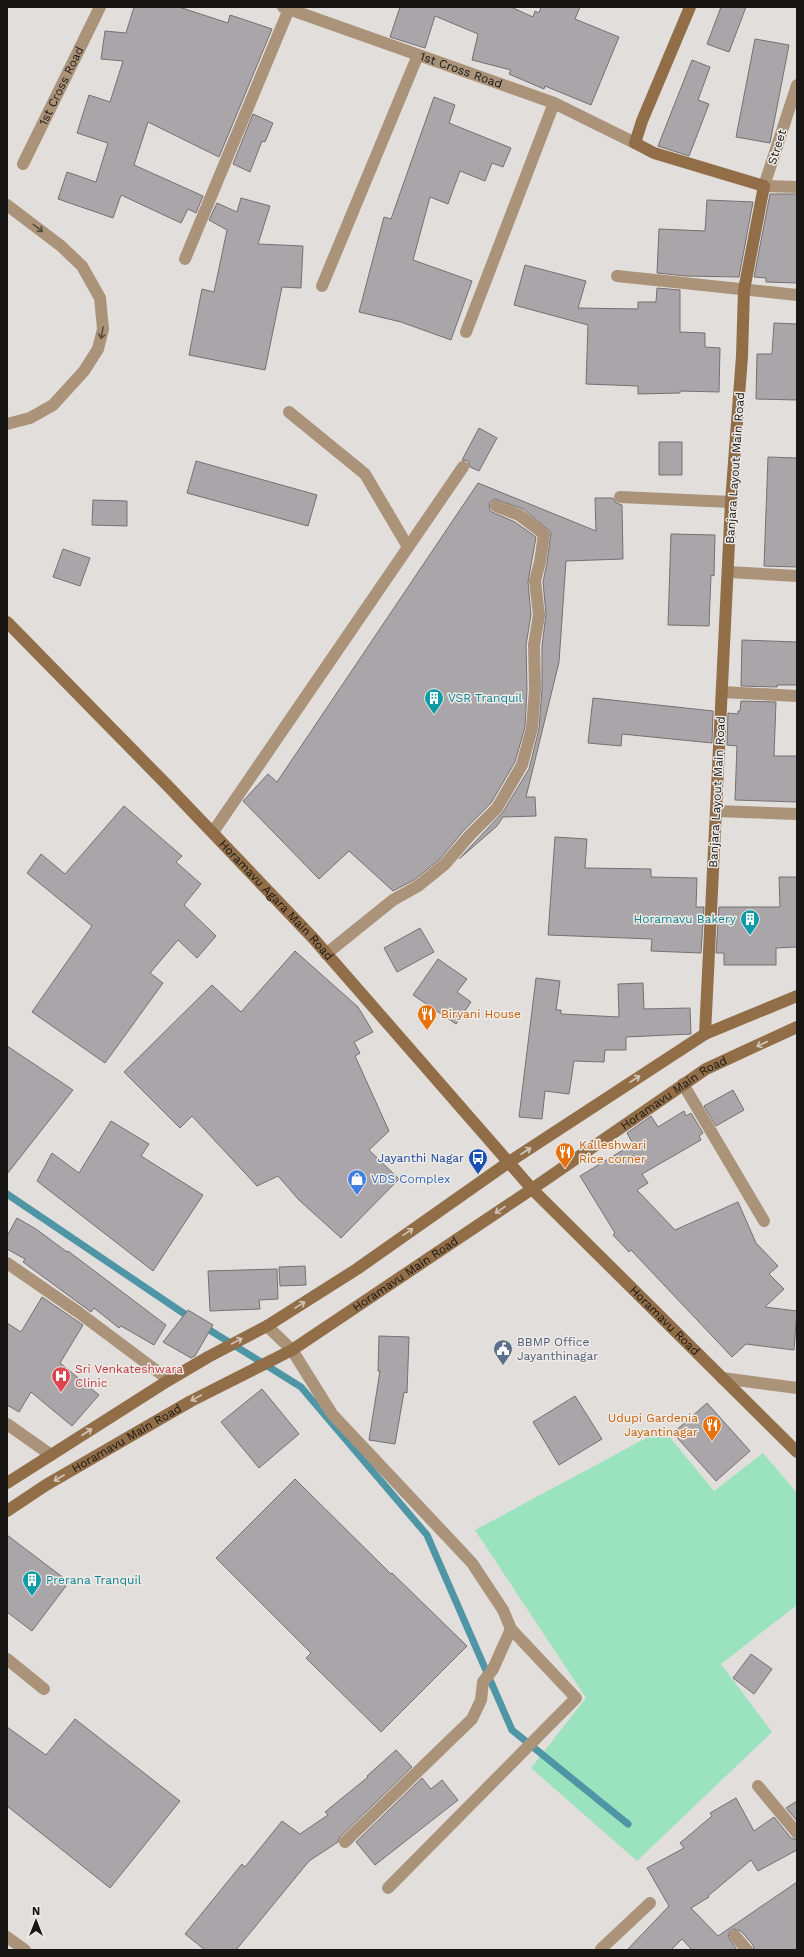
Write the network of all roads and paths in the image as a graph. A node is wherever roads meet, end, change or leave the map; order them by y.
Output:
1 (100, 7) edge
2 (690, 7) edge
3 (286, 8) edge
4 (418, 55) junction
5 (797, 85) edge
6 (554, 103) junction
7 (635, 143) junction
8 (23, 164) dead end
9 (764, 186) junction
10 (797, 188) edge
11 (7, 205) edge
12 (185, 259) dead end
13 (617, 276) dead end
14 (322, 286) dead end
15 (744, 290) junction
16 (797, 295) edge
17 (466, 332) dead end
18 (289, 412) dead end
19 (7, 424) edge
20 (463, 467) dead end
21 (620, 497) dead end
22 (731, 502) junction
23 (496, 506) dead end
24 (408, 547) junction
25 (728, 572) junction
26 (797, 576) edge
27 (7, 622) edge
28 (722, 692) junction
29 (797, 696) edge
30 (716, 811) junction
31 (797, 814) edge
32 (213, 832) junction
33 (326, 954) junction
34 (797, 996) edge
35 (797, 1027) edge
36 (705, 1034) junction
37 (683, 1084) junction
38 (509, 1162) junction
39 (532, 1189) junction
40 (764, 1221) dead end
41 (7, 1263) edge
42 (267, 1326) junction
43 (292, 1350) junction
44 (722, 1378) junction
45 (169, 1380) junction
46 (797, 1388) edge
47 (7, 1424) edge
48 (797, 1452) edge
49 (51, 1455) junction
50 (7, 1483) edge
51 (7, 1511) edge
52 (511, 1629) junction
53 (7, 1659) edge
54 (44, 1689) dead end
55 (758, 1786) dead end
56 (797, 1833) edge
57 (344, 1842) dead end
58 (388, 1888) dead end
59 (650, 1903) dead end
60 (735, 1936) dead end
61 (7, 1937) edge
62 (25, 1950) edge
63 (601, 1950) edge
64 (747, 1950) edge

1 - 8 street, 1st Cross Road
2 - 7 street
3 - 4 street, 1st Cross Road
3 - 12 street
4 - 6 street, 1st Cross Road
4 - 14 street
5 - 9 street, Street
6 - 7 street, 1st Cross Road
6 - 17 street
7 - 9 street
9 - 10 street
9 - 15 street, Banjara Layout Main Road
11 -> 19 street
13 - 15 street
15 - 16 street
15 - 22 street, Banjara Layout Main Road
18 - 24 street
20 - 24 street
21 - 22 street
22 - 25 street, Banjara Layout Main Road
23 - 33 street
24 - 32 street
25 - 26 street
25 - 28 street, Banjara Layout Main Road
27 - 32 street, Horamavu Agara Main Road
28 - 29 street
28 - 30 street, Banjara Layout Main Road
30 - 31 street
30 - 36 street, Banjara Layout Main Road
32 - 33 street, Horamavu Agara Main Road
33 - 38 street, Horamavu Agara Main Road
34 - 36 street
35 -> 37 street, Horamavu Main Road
38 -> 36 street
37 - 39 street, Horamavu Main Road
37 - 40 street
38 - 39 street, Horamavu Agara Main Road
42 -> 38 street
39 -> 43 street, Horamavu Main Road
39 - 44 street, Horamavu Road
41 - 45 street
42 - 43 street
45 -> 42 street
43 -> 51 street, Horamavu Main Road
43 - 52 street
44 - 46 street
44 - 48 street, Horamavu Road
49 -> 45 street
47 - 49 street
49 - 50 street
52 - 57 street
52 - 58 street
53 - 54 street
55 - 56 street
59 - 63 street
60 - 64 street
61 - 62 street

